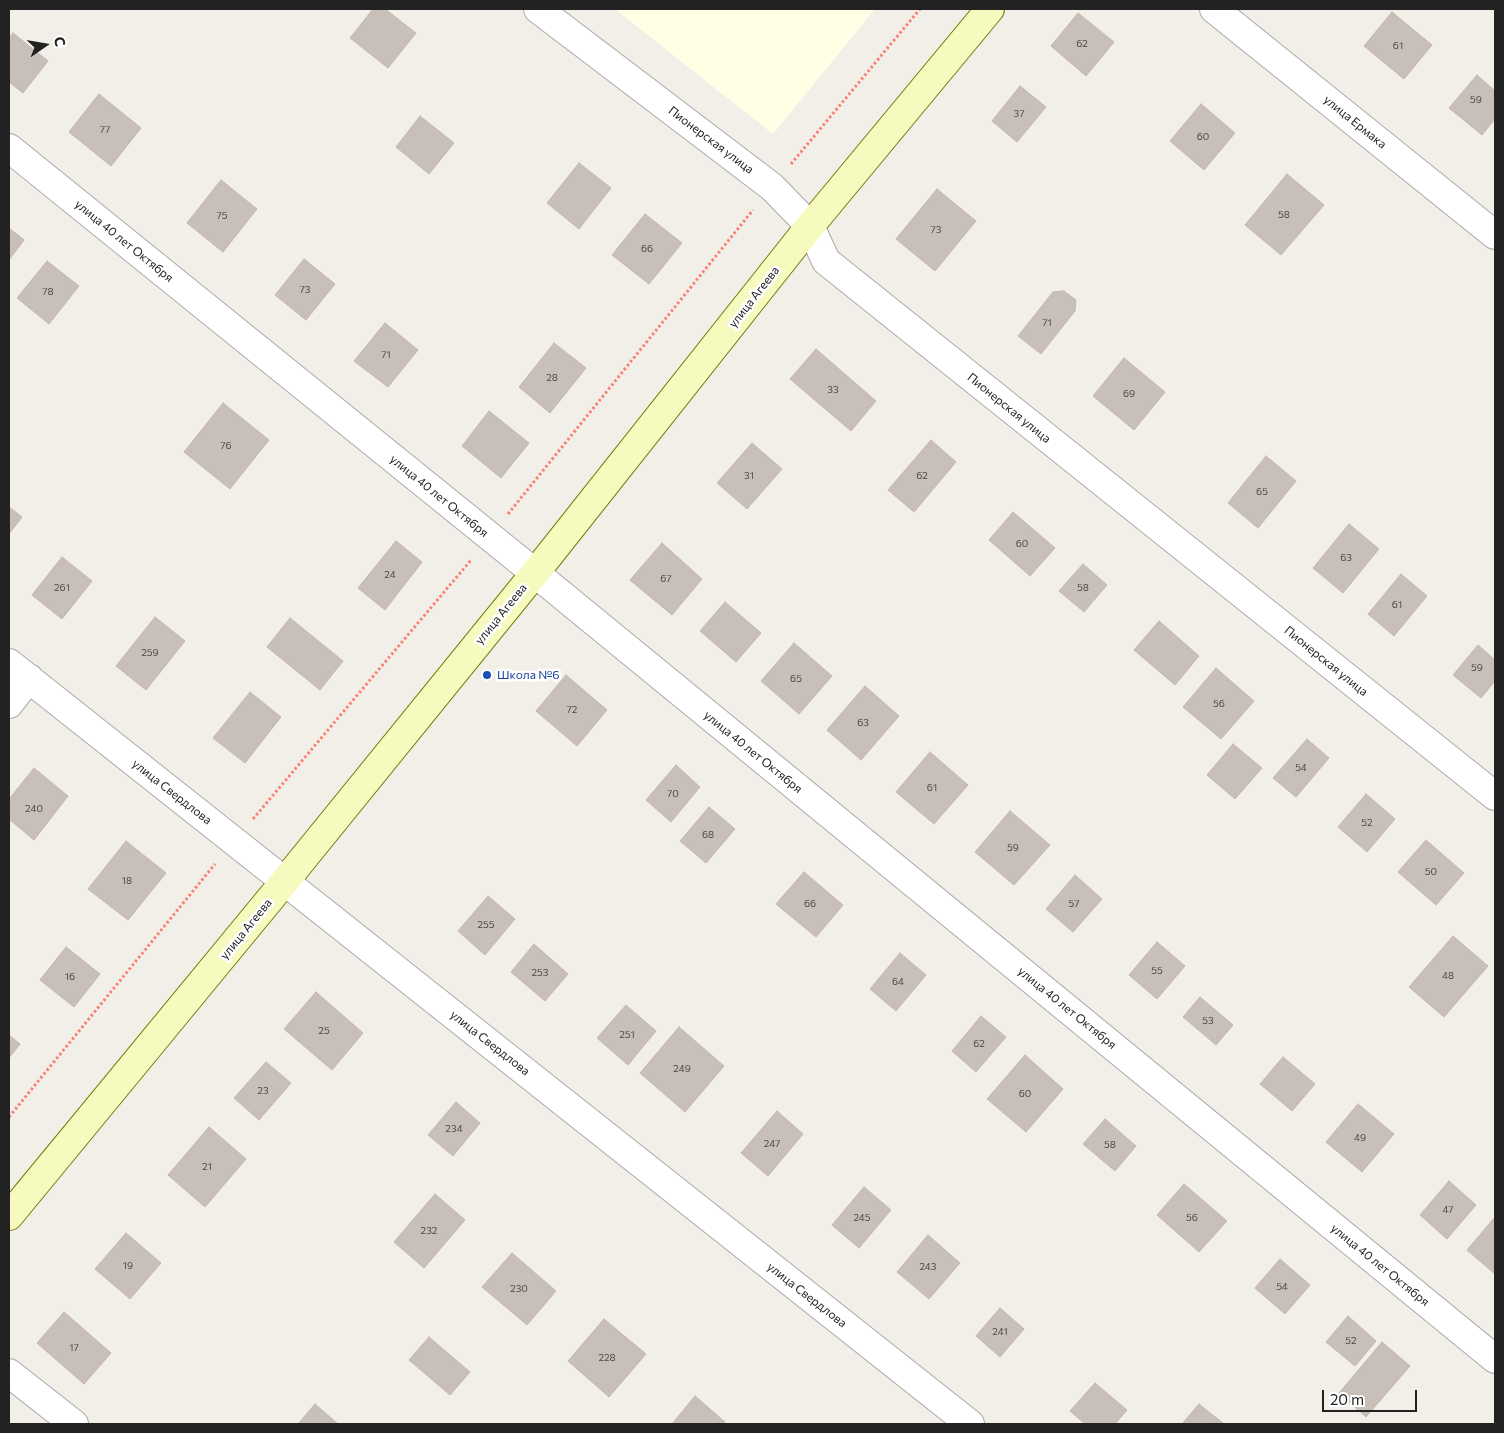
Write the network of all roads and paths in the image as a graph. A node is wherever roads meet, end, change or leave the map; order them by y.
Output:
1 (538, 9) edge
2 (920, 9) edge
3 (990, 9) edge
4 (1214, 9) edge
5 (9, 148) edge
6 (772, 187) junction
7 (810, 226) junction
8 (1495, 235) edge
9 (490, 537) junction
10 (535, 573) junction
11 (19, 670) edge
12 (9, 704) edge
13 (1495, 796) edge
14 (234, 841) junction
15 (285, 881) junction
16 (9, 1117) edge
17 (9, 1216) edge
18 (1495, 1359) edge
19 (9, 1373) edge
20 (74, 1424) edge
21 (970, 1424) edge

1 - 6 street, Пионерская улица
2 - 6 path
3 - 7 street, улица Агеева
4 - 8 street, улица Ермака
5 - 9 street, улица 40 лет Октября
6 - 7 street, Пионерская улица
6 - 9 path
7 - 10 street, улица Агеева
7 - 13 street, Пионерская улица
9 - 10 street, улица 40 лет Октября
9 - 14 path
10 - 15 street, улица Агеева
10 - 18 street, улица 40 лет Октября
11 - 12 street
11 - 14 street, улица Свердлова
14 - 15 street, улица Свердлова
14 - 16 path
15 - 17 street, улица Агеева
15 - 21 street, улица Свердлова
19 - 20 street

